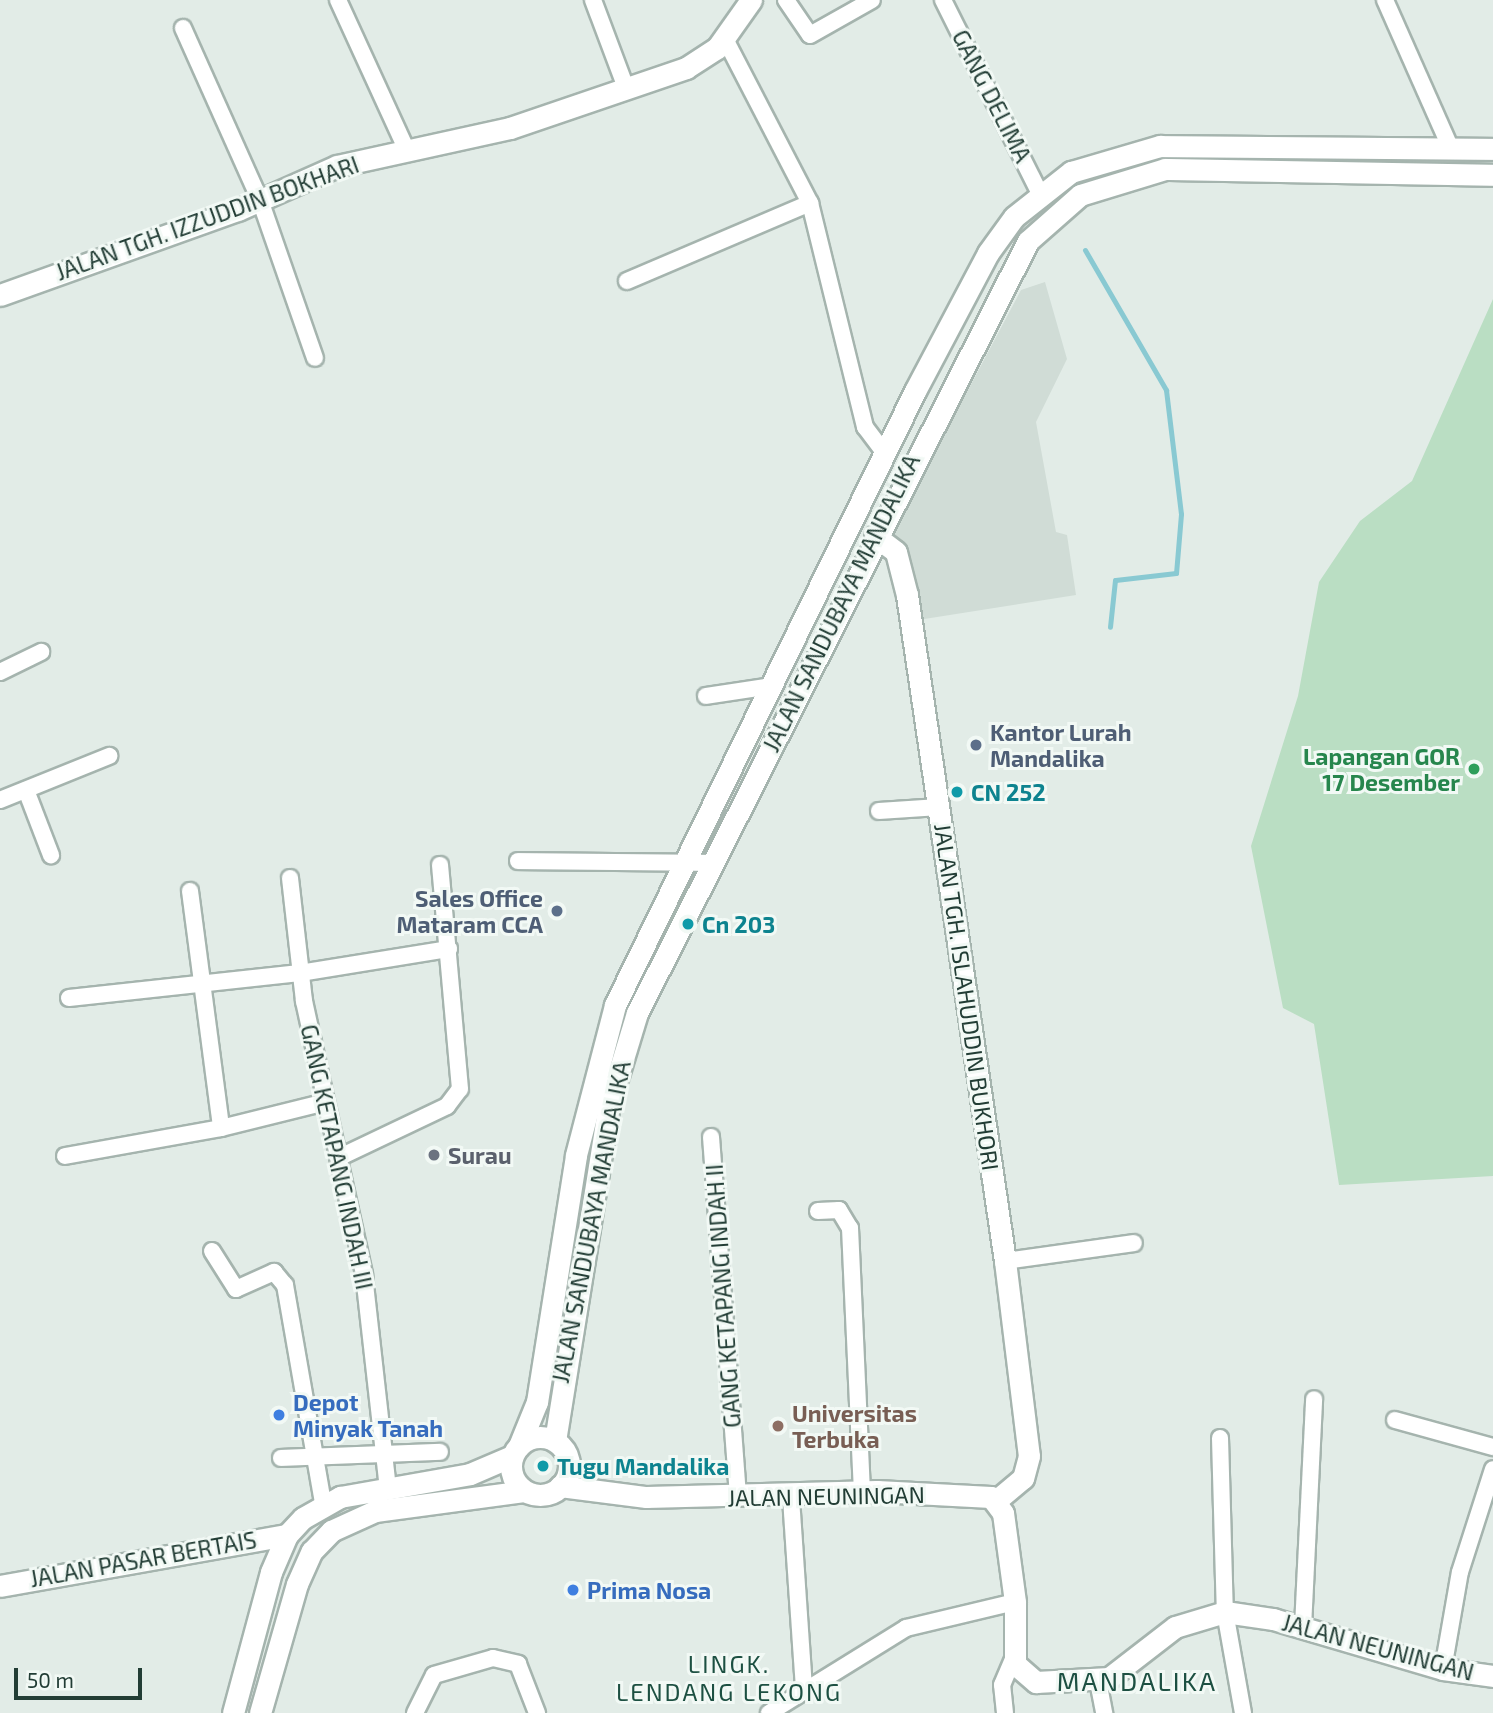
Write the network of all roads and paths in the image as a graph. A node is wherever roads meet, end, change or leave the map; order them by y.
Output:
1 (338, 0) edge
2 (593, 0) edge
3 (751, 0) edge
4 (786, 0) edge
5 (872, 0) edge
6 (1385, 0) edge
7 (946, 1) edge
8 (183, 28) dead end
9 (725, 39) junction
10 (626, 89) junction
11 (1450, 147) junction
12 (1490, 149) edge
13 (407, 150) junction
14 (1490, 175) edge
15 (1039, 192) junction
16 (260, 200) junction
17 (810, 203) junction
18 (627, 281) dead end
19 (0, 295) edge
20 (315, 358) dead end
21 (884, 452) junction
22 (863, 493) junction
23 (890, 507) junction
24 (875, 536) junction
25 (41, 652) dead end
26 (0, 672) edge
27 (771, 686) junction
28 (706, 696) dead end
29 (109, 756) dead end
30 (26, 790) junction
31 (0, 800) edge
32 (939, 807) junction
33 (878, 811) dead end
34 (51, 855) dead end
35 (519, 861) dead end
36 (687, 862) junction
37 (712, 863) junction
38 (440, 865) dead end
39 (290, 878) dead end
40 (190, 891) dead end
41 (449, 949) junction
42 (300, 973) junction
43 (202, 986) junction
44 (69, 998) dead end
45 (326, 1101) junction
46 (221, 1128) junction
47 (711, 1137) dead end
48 (65, 1156) dead end
49 (338, 1158) junction
50 (818, 1211) dead end
51 (1134, 1243) dead end
52 (212, 1251) dead end
53 (1005, 1261) junction
54 (1314, 1399) dead end
55 (1395, 1420) dead end
56 (1220, 1438) dead end
57 (555, 1441) junction
58 (1493, 1447) edge
59 (515, 1451) junction
60 (440, 1452) dead end
61 (383, 1456) junction
62 (281, 1458) dead end
63 (312, 1458) junction
64 (1493, 1469) edge
65 (560, 1486) junction
66 (388, 1488) junction
67 (524, 1491) junction
68 (862, 1492) junction
69 (791, 1497) junction
70 (738, 1498) junction
71 (996, 1501) junction
72 (323, 1503) junction
73 (287, 1535) junction
74 (0, 1586) edge
75 (1015, 1602) junction
76 (1225, 1612) junction
77 (1303, 1627) junction
78 (1014, 1657) junction
79 (1443, 1669) junction
80 (244, 1673) junction
81 (1493, 1676) edge
82 (269, 1679) junction
83 (1098, 1681) junction
84 (804, 1691) junction
85 (422, 1695) junction
86 (233, 1713) edge
87 (260, 1713) edge
88 (415, 1713) edge
89 (430, 1713) edge
90 (537, 1713) edge
91 (769, 1713) edge
92 (1005, 1713) edge
93 (1104, 1713) edge
94 (1243, 1713) edge

1 - 13 street
2 - 10 street
3 - 9 main road, JALAN TGH. IZZUDDIN BOKHARI
4 - 5 street
6 - 11 street
7 - 15 street, GANG DELIMA
8 - 16 street
9 - 10 main road, JALAN TGH. IZZUDDIN BOKHARI
9 - 17 street
10 - 13 main road, JALAN TGH. IZZUDDIN BOKHARI
11 - 12 main road
11 - 15 main road
12 - 14 main road
13 - 16 main road, JALAN TGH. IZZUDDIN BOKHARI
14 - 23 main road, JALAN SANDUBAYA MANDALIKA
15 - 21 main road
16 - 19 main road, JALAN TGH. IZZUDDIN BOKHARI
16 - 20 street
17 - 18 street
17 - 21 street
21 - 22 main road
22 - 23 main road
22 - 27 main road
23 - 24 main road, JALAN SANDUBAYA MANDALIKA
24 - 32 main road, JALAN TGH. ISLAHUDDIN BUKHORI
24 - 37 main road, JALAN SANDUBAYA MANDALIKA
25 - 26 street
27 - 28 street
27 - 36 main road
29 - 30 street
30 - 31 street
30 - 34 street
32 - 33 street
32 - 53 main road, JALAN TGH. ISLAHUDDIN BUKHORI
35 - 36 street
36 - 37 street
36 - 59 main road
37 - 57 main road, JALAN SANDUBAYA MANDALIKA
38 - 41 street
39 - 42 street, GANG KETAPANG INDAH III
40 - 43 street
41 - 42 street
41 - 49 street
42 - 43 street
42 - 45 street, GANG KETAPANG INDAH III
43 - 44 street
43 - 46 street
45 - 46 street
45 - 49 street, GANG KETAPANG INDAH III
46 - 48 street
47 - 70 street, GANG KETAPANG INDAH II
49 - 61 street, GANG KETAPANG INDAH III
50 - 68 street
51 - 53 street
52 - 63 street
53 - 71 main road, JALAN TGH. ISLAHUDDIN BUKHORI
54 - 77 street
55 - 58 street
56 - 76 street
57 - 59 main road
57 - 65 main road
59 - 66 main road
59 - 67 main road
60 - 61 street
61 - 63 street
61 - 66 street, GANG KETAPANG INDAH III
62 - 63 street
63 - 72 street
64 - 79 street
65 - 67 main road
65 - 70 main road, JALAN NEUNINGAN
66 - 72 main road
67 - 82 main road
68 - 69 main road, JALAN NEUNINGAN
68 - 71 main road, JALAN NEUNINGAN
69 - 70 main road, JALAN NEUNINGAN
69 - 84 street
71 - 75 main road
72 - 73 main road
73 - 74 main road, JALAN PASAR BERTAIS
73 - 80 main road
75 - 78 main road
75 - 84 street
76 - 77 main road, JALAN NEUNINGAN
76 - 83 main road, JALAN NEUNINGAN
76 - 94 street
77 - 79 main road, JALAN NEUNINGAN
78 - 83 main road, JALAN NEUNINGAN
78 - 92 street
79 - 81 main road, JALAN NEUNINGAN
80 - 82 main road
80 - 86 main road
82 - 87 main road
83 - 93 street
84 - 91 street
85 - 88 street
85 - 89 street
85 - 90 street

